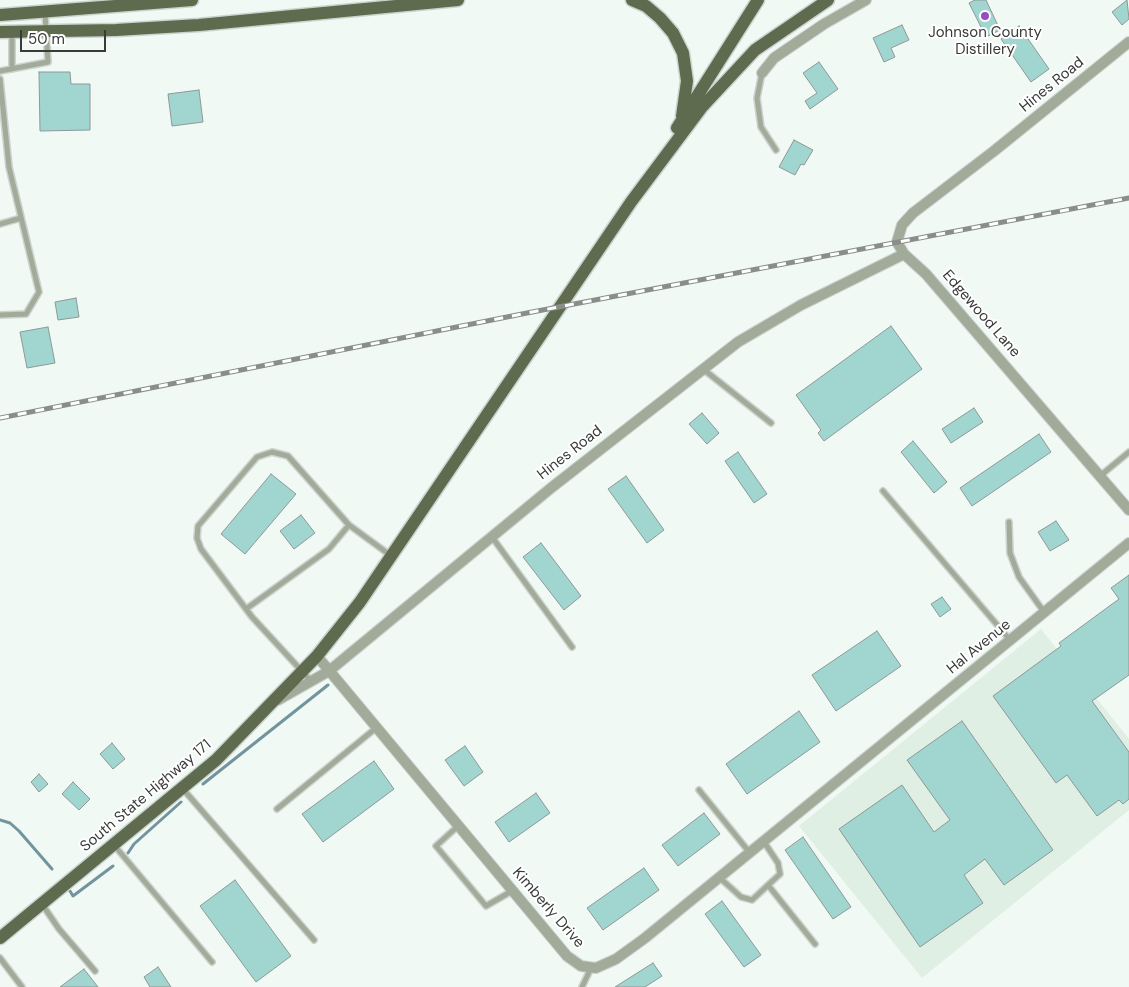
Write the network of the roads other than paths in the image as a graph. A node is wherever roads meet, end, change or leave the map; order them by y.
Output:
1 (192, 0) edge
2 (458, 0) edge
3 (632, 0) edge
4 (758, 0) edge
5 (828, 0) edge
6 (866, 0) edge
7 (46, 13) junction
8 (0, 15) edge
9 (47, 31) junction
10 (6, 32) edge
11 (1129, 42) edge
12 (12, 69) junction
13 (0, 71) edge
14 (762, 73) joint
15 (0, 79) edge
16 (682, 120) junction
17 (776, 150) dead end
18 (631, 202) junction
19 (21, 218) junction
20 (0, 224) edge
21 (904, 254) junction
22 (0, 314) edge
23 (703, 369) junction
24 (770, 423) dead end
25 (1129, 452) edge
26 (1100, 476) junction
27 (883, 491) dead end
28 (1129, 510) edge
29 (1009, 522) dead end
30 (349, 525) junction
31 (491, 536) junction
32 (1129, 543) edge
33 (391, 555) junction
34 (246, 609) junction
35 (1045, 612) junction
36 (1011, 640) junction
37 (572, 646) dead end
38 (318, 656) junction
39 (303, 670) junction
40 (329, 671) junction
41 (311, 681) junction
42 (273, 703) junction
43 (377, 728) junction
44 (183, 788) junction
45 (699, 790) dead end
46 (278, 809) dead end
47 (458, 825) junction
48 (764, 842) junction
49 (114, 845) junction
50 (750, 853) junction
51 (720, 878) junction
52 (768, 886) junction
53 (512, 891) junction
54 (42, 903) junction
55 (0, 938) edge
56 (314, 940) dead end
57 (815, 944) dead end
58 (0, 958) edge
59 (212, 962) dead end
60 (591, 967) junction
61 (95, 971) dead end
62 (22, 987) edge
63 (582, 987) edge

1 - 7 main road
2 - 9 main road
3 - 16 main road
4 - 16 main road
5 - 18 main road
6 - 14 street
7 - 8 main road
7 - 9 lane
9 - 10 main road
9 - 12 lane
10 - 12 lane
11 - 21 street, Hines Road
12 - 13 lane
14 - 17 lane
15 - 19 lane
16 - 18 main road
18 - 33 main road, South State Highway 171
19 - 20 lane
19 - 22 lane
21 - 23 street, Hines Road
21 - 26 street, Edgewood Lane
23 - 24 lane
23 - 31 street, Hines Road
25 - 26 lane
26 - 28 street, Edgewood Lane
27 - 36 lane
29 - 35 lane
30 - 33 lane
30 - 34 lane
30 - 34 lane
31 - 37 lane
31 - 40 street, Hines Road
32 - 35 street, Hal Avenue
33 - 38 main road, South State Highway 171
34 - 39 lane
35 - 36 street, Hal Avenue
36 - 48 street, Hal Avenue
38 - 39 main road, South State Highway 171
38 - 40 street, Kimberly Drive
39 - 41 lane
39 - 42 main road, South State Highway 171
40 - 41 street, Hines Road
40 - 43 street, Kimberly Drive
41 - 42 street, Hines Road
42 - 44 main road, South State Highway 171
43 - 46 lane
43 - 47 street, Kimberly Drive
44 - 49 main road, South State Highway 171
44 - 56 lane
45 - 50 lane
47 - 53 street, Kimberly Drive
47 - 53 lane
48 - 50 street
48 - 52 lane
49 - 54 main road, South State Highway 171
49 - 59 lane
50 - 51 street
51 - 52 lane
51 - 60 street
52 - 57 lane
53 - 60 street, Kimberly Drive
54 - 55 main road, South State Highway 171
54 - 61 lane
58 - 62 lane
60 - 63 lane

